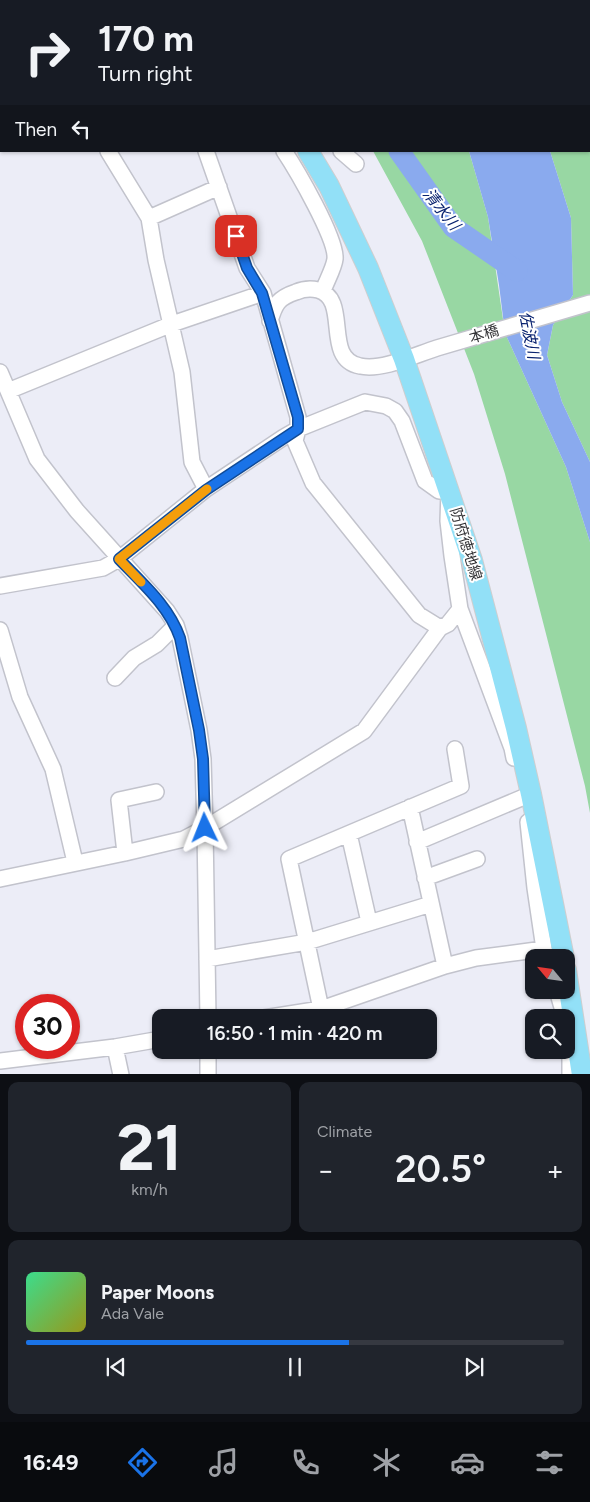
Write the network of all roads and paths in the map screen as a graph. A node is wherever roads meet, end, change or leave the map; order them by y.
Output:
1 (109, 152) edge
2 (206, 152) edge
3 (285, 152) edge
4 (309, 152) edge
5 (342, 152) edge
6 (356, 164) dead end
7 (219, 187) junction
8 (149, 218) junction
9 (322, 291) junction
10 (262, 293) junction
11 (590, 303) edge
12 (270, 321) junction
13 (172, 324) junction
14 (404, 359) junction
15 (0, 372) edge
16 (8, 391) junction
17 (298, 429) junction
18 (206, 490) junction
19 (450, 491) junction
20 (119, 559) junction
21 (0, 586) edge
22 (460, 609) junction
23 (176, 625) junction
24 (440, 628) junction
25 (0, 630) edge
26 (115, 678) dead end
27 (455, 749) dead end
28 (156, 792) dead end
29 (527, 796) junction
30 (410, 807) junction
31 (205, 828) junction
32 (349, 834) junction
33 (417, 842) junction
34 (125, 853) junction
35 (477, 859) dead end
36 (76, 862) junction
37 (425, 878) junction
38 (0, 879) edge
39 (431, 904) junction
40 (369, 922) junction
41 (307, 942) junction
42 (544, 949) edge
43 (562, 949) edge
44 (525, 954) edge
45 (207, 959) junction
46 (445, 966) junction
47 (208, 1009) edge
48 (322, 1009) joint
49 (152, 1041) edge
50 (115, 1047) junction
51 (575, 1048) edge
52 (208, 1059) edge
53 (570, 1059) edge
54 (0, 1062) edge
55 (121, 1074) edge
56 (208, 1074) edge
57 (570, 1074) edge
58 (582, 1074) edge

1 - 8 street
2 - 7 street
3 - 9 street
4 - 14 main road, 防府徳地線
5 - 6 street
7 - 8 street
7 - 10 street
8 - 13 street
9 - 12 street
9 - 14 street, 本橋
10 - 12 street
10 - 13 street
11 - 14 street, 本橋
12 - 17 street
13 - 16 street
13 - 18 street
14 - 19 main road, 防府徳地線
15 - 16 street
16 - 20 street
17 - 18 street
17 - 19 street
17 - 24 street
18 - 20 street
19 - 22 street
19 - 29 main road, 防府徳地線
20 - 21 street
20 - 23 street
22 - 24 street
22 - 29 street
23 - 26 street
23 - 31 street
24 - 31 street
25 - 36 street
27 - 30 street
28 - 34 street
29 - 33 street
29 - 42 street
29 - 43 main road, 防府徳地線
30 - 32 street
30 - 33 street
31 - 34 street
31 - 45 street
32 - 40 street
32 - 41 street
33 - 37 street
34 - 36 street
35 - 37 street
36 - 38 street
37 - 39 street
39 - 40 street
39 - 46 street
40 - 41 street
41 - 45 street
41 - 48 street
44 - 46 street
45 - 47 street
46 - 48 street
49 - 50 street
50 - 54 street
50 - 55 street
51 - 58 main road
52 - 56 street
53 - 57 street

